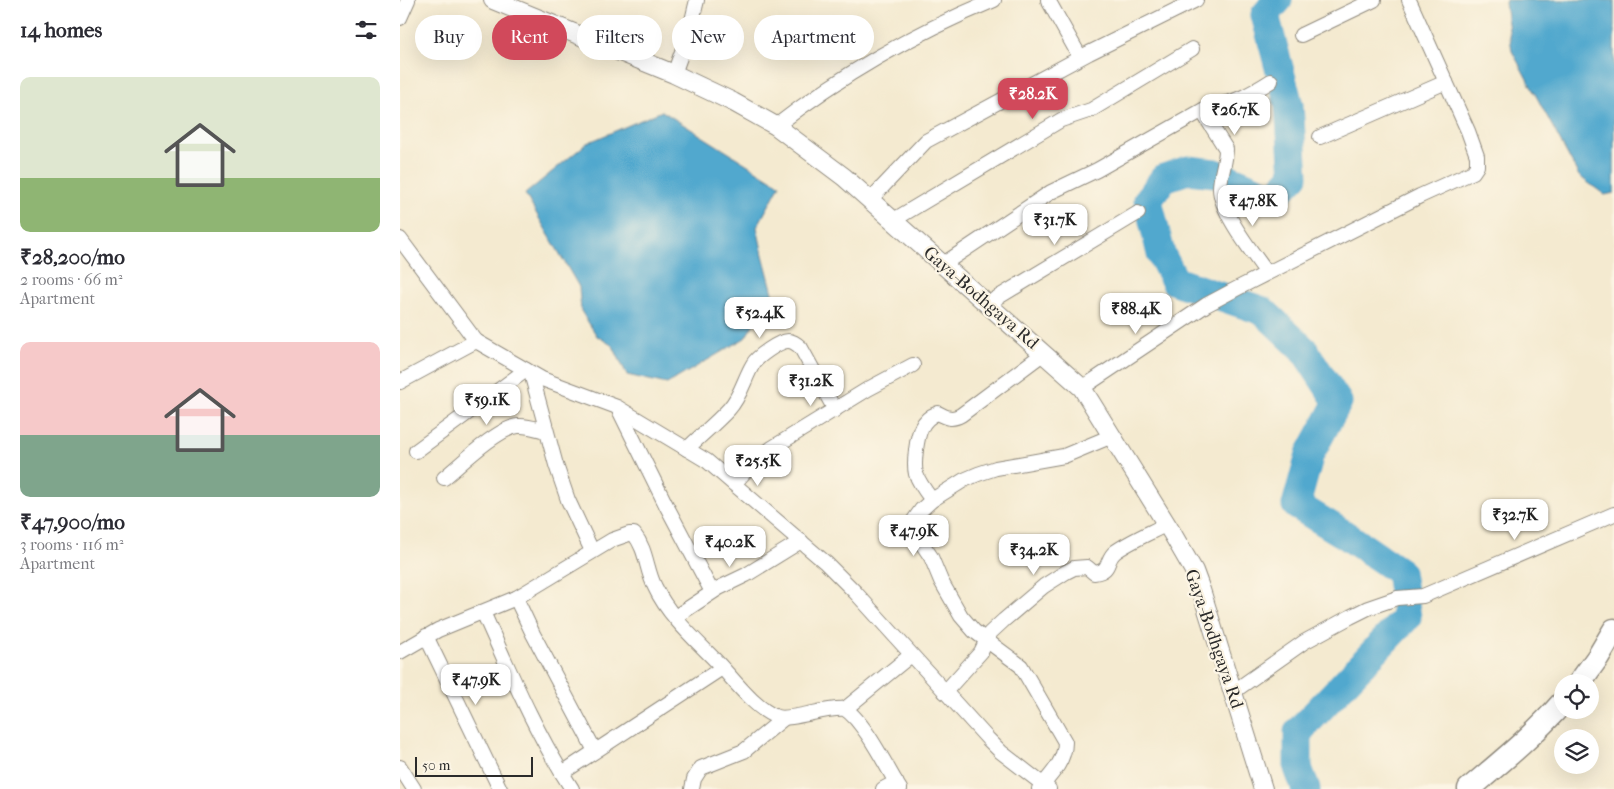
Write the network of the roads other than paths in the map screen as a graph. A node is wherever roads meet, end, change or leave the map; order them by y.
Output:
1 (408, 0) edge
2 (493, 0) edge
3 (697, 0) edge
4 (994, 0) edge
5 (1048, 0) edge
6 (1196, 0) edge
7 (1374, 0) edge
8 (1409, 0) edge
9 (400, 18) edge
10 (1301, 35) dead end
11 (1192, 48) dead end
12 (1080, 57) junction
13 (674, 74) junction
14 (1272, 81) dead end
15 (1446, 82) junction
16 (1202, 111) junction
17 (776, 126) junction
18 (1320, 137) dead end
19 (870, 200) junction
20 (1138, 213) dead end
21 (892, 221) junction
22 (400, 239) edge
23 (942, 264) junction
24 (1267, 273) junction
25 (988, 304) junction
26 (476, 341) junction
27 (1044, 353) junction
28 (913, 366) dead end
29 (528, 371) junction
30 (400, 382) edge
31 (1082, 388) junction
32 (617, 407) junction
33 (834, 410) junction
34 (545, 431) junction
35 (1112, 436) junction
36 (687, 448) junction
37 (416, 451) dead end
38 (444, 478) dead end
39 (734, 484) junction
40 (932, 500) junction
41 (1614, 514) edge
42 (1167, 524) junction
43 (800, 541) junction
44 (592, 551) junction
45 (712, 592) junction
46 (516, 598) junction
47 (483, 612) junction
48 (675, 616) junction
49 (1614, 630) edge
50 (426, 636) junction
51 (986, 639) junction
52 (400, 652) edge
53 (911, 655) junction
54 (722, 668) junction
55 (1586, 674) edge
56 (945, 692) junction
57 (1233, 692) junction
58 (845, 709) junction
59 (1554, 713) edge
60 (784, 718) junction
61 (595, 751) junction
62 (400, 767) edge
63 (562, 773) junction
64 (898, 786) edge
65 (1044, 787) edge
66 (414, 789) edge
67 (500, 789) edge
68 (572, 789) edge
69 (692, 789) edge
70 (883, 789) edge
71 (1263, 789) edge
72 (1469, 789) edge

1 - 9 street
2 - 13 street, Gaya-Bodhgaya Rd
3 - 13 street
4 - 17 street
5 - 12 street
6 - 12 street
7 - 10 street
8 - 15 street
11 - 21 street
12 - 19 street
13 - 17 street, Gaya-Bodhgaya Rd
14 - 16 street
15 - 18 street
15 - 24 street
16 - 23 street
16 - 24 street
17 - 19 street, Gaya-Bodhgaya Rd
19 - 21 street, Gaya-Bodhgaya Rd
20 - 25 street
21 - 23 street, Gaya-Bodhgaya Rd
22 - 26 street
23 - 25 street, Gaya-Bodhgaya Rd
24 - 31 street
25 - 27 street, Gaya-Bodhgaya Rd
26 - 29 street
26 - 30 street
27 - 31 street, Gaya-Bodhgaya Rd
27 - 40 street
28 - 33 street
29 - 32 street
29 - 34 street
29 - 37 street
31 - 35 street, Gaya-Bodhgaya Rd
32 - 36 street
32 - 45 street
33 - 36 street
33 - 39 street
34 - 38 street
34 - 44 street
35 - 40 street
35 - 42 street, Gaya-Bodhgaya Rd
36 - 39 street
39 - 43 street
40 - 51 street
41 - 57 street
42 - 51 street
42 - 57 street, Gaya-Bodhgaya Rd
43 - 45 street
43 - 53 street
44 - 46 street
44 - 48 street
45 - 48 street
46 - 47 street
46 - 61 street
47 - 50 street
47 - 63 street
48 - 54 street
49 - 55 main road
50 - 52 street
50 - 67 street
51 - 56 street
51 - 65 street
53 - 56 street
53 - 58 street
54 - 60 street
54 - 61 street
56 - 65 street
57 - 71 street, Gaya-Bodhgaya Rd
58 - 60 street
58 - 64 street
59 - 72 main road
60 - 69 street
61 - 63 street
62 - 66 street
63 - 68 street
64 - 70 street

